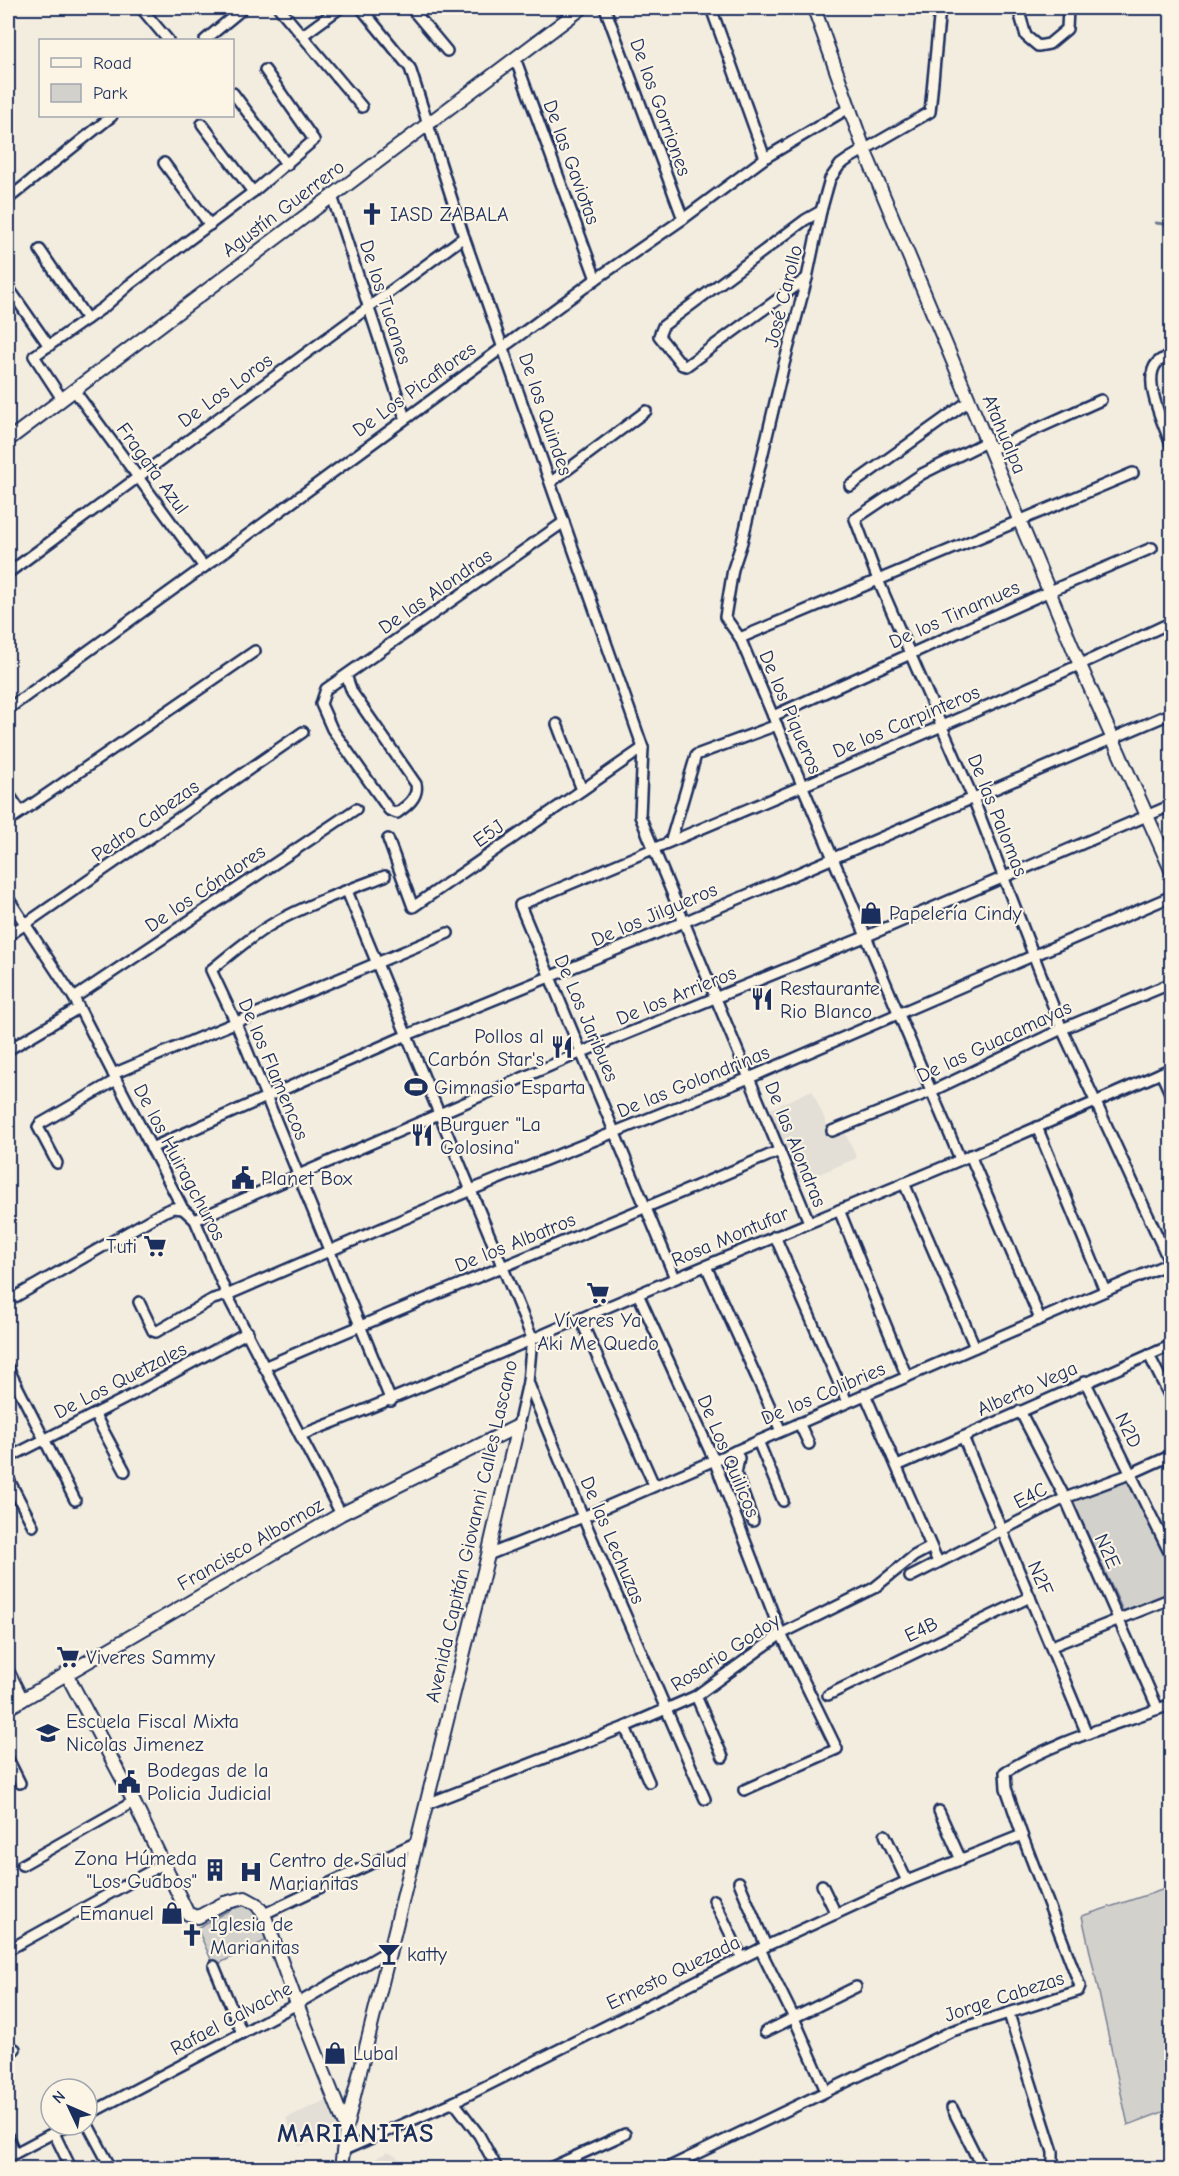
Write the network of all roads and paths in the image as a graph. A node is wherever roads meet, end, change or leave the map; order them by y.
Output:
1 (141, 8) edge
2 (279, 8) edge
3 (340, 8) edge
4 (361, 8) edge
5 (411, 8) edge
6 (582, 8) edge
7 (605, 8) edge
8 (711, 8) edge
9 (814, 8) edge
10 (940, 8) edge
11 (1018, 8) edge
12 (1068, 8) edge
13 (240, 11) dead end
14 (303, 35) junction
15 (167, 39) edge
16 (206, 39) edge
17 (447, 51) dead end
18 (515, 58) junction
19 (265, 70) dead end
20 (234, 94) edge
21 (362, 107) dead end
22 (849, 108) junction
23 (111, 117) edge
24 (429, 123) junction
25 (202, 124) dead end
26 (864, 149) junction
27 (765, 158) junction
28 (164, 163) dead end
29 (287, 165) junction
30 (253, 192) junction
31 (332, 196) junction
32 (8, 199) edge
33 (821, 211) junction
34 (683, 219) junction
35 (210, 225) junction
36 (464, 237) junction
37 (40, 250) dead end
38 (807, 278) junction
39 (596, 279) junction
40 (8, 287) edge
41 (369, 307) junction
42 (87, 319) junction
43 (49, 346) junction
44 (504, 346) junction
45 (1172, 357) edge
46 (74, 390) junction
47 (62, 399) junction
48 (1101, 400) dead end
49 (969, 401) junction
50 (646, 411) dead end
51 (405, 418) junction
52 (8, 440) edge
53 (988, 446) junction
54 (1172, 447) edge
55 (1133, 473) dead end
56 (138, 477) junction
57 (551, 482) junction
58 (850, 486) dead end
59 (1021, 520) junction
60 (564, 522) junction
61 (1152, 548) dead end
62 (204, 567) junction
63 (8, 573) edge
64 (878, 580) junction
65 (1050, 591) junction
66 (1172, 622) edge
67 (740, 638) junction
68 (255, 651) dead end
69 (910, 654) junction
70 (1080, 665) junction
71 (346, 675) junction
72 (8, 709) edge
73 (1172, 713) edge
74 (775, 721) junction
75 (557, 724) dead end
76 (942, 725) junction
77 (303, 732) dead end
78 (1112, 738) junction
79 (643, 748) junction
80 (803, 786) junction
81 (582, 790) junction
82 (8, 793) edge
83 (973, 798) junction
84 (1172, 805) edge
85 (356, 809) dead end
86 (21, 812) junction
87 (1147, 815) junction
88 (8, 821) edge
89 (388, 839) dead end
90 (671, 840) junction
91 (653, 847) junction
92 (833, 857) junction
93 (1172, 872) edge
94 (385, 876) dead end
95 (1004, 878) junction
96 (346, 891) junction
97 (1172, 896) edge
98 (8, 898) edge
99 (520, 905) joint
100 (684, 922) junction
101 (25, 925) junction
102 (448, 933) dead end
103 (8, 936) edge
104 (867, 936) junction
105 (1034, 956) junction
106 (377, 964) junction
107 (550, 976) junction
108 (1172, 983) edge
109 (74, 998) junction
110 (716, 999) junction
111 (79, 1008) junction
112 (899, 1014) junction
113 (236, 1023) junction
114 (1062, 1029) junction
115 (407, 1035) junction
116 (8, 1050) edge
117 (582, 1052) junction
118 (1172, 1068) edge
119 (1161, 1073) junction
120 (114, 1077) junction
121 (749, 1078) junction
122 (932, 1091) junction
123 (1172, 1096) edge
124 (267, 1097) junction
125 (1094, 1102) junction
126 (440, 1114) junction
127 (1036, 1127) junction
128 (832, 1131) dead end
129 (615, 1133) junction
130 (151, 1148) junction
131 (779, 1150) junction
132 (970, 1155) junction
133 (960, 1159) junction
134 (57, 1163) dead end
135 (299, 1175) junction
136 (904, 1183) junction
137 (471, 1190) junction
138 (183, 1209) junction
139 (646, 1209) junction
140 (838, 1210) junction
141 (195, 1220) junction
142 (809, 1222) junction
143 (775, 1236) junction
144 (330, 1251) junction
145 (1171, 1263) edge
146 (706, 1266) junction
147 (501, 1267) junction
148 (675, 1278) junction
149 (1105, 1291) junction
150 (638, 1294) junction
151 (227, 1295) junction
152 (8, 1301) edge
153 (139, 1302) dead end
154 (580, 1318) junction
155 (1040, 1319) junction
156 (360, 1325) junction
157 (248, 1332) junction
158 (532, 1338) junction
159 (1172, 1345) edge
160 (975, 1347) junction
161 (1149, 1355) junction
162 (264, 1367) junction
163 (8, 1368) edge
164 (907, 1377) junction
165 (1086, 1381) junction
166 (528, 1382) junction
167 (865, 1394) junction
168 (391, 1401) junction
169 (1172, 1401) edge
170 (847, 1402) junction
171 (1020, 1411) junction
172 (95, 1414) junction
173 (799, 1423) junction
174 (518, 1426) junction
175 (781, 1431) junction
176 (301, 1435) junction
177 (963, 1437) junction
178 (45, 1439) junction
179 (759, 1441) junction
180 (809, 1444) dead end
181 (735, 1451) junction
182 (1172, 1455) edge
183 (8, 1458) edge
184 (714, 1460) junction
185 (897, 1466) junction
186 (124, 1471) dead end
187 (1130, 1474) junction
188 (8, 1478) edge
189 (654, 1485) junction
190 (1065, 1498) junction
191 (75, 1500) dead end
192 (783, 1501) dead end
193 (340, 1514) junction
194 (583, 1517) junction
195 (753, 1521) dead end
196 (33, 1526) dead end
197 (1000, 1530) junction
198 (931, 1547) junction
199 (488, 1555) junction
200 (1172, 1558) edge
201 (938, 1562) junction
202 (910, 1577) dead end
203 (1030, 1597) junction
204 (1172, 1598) edge
205 (1119, 1620) junction
206 (781, 1634) junction
207 (1052, 1646) junction
208 (8, 1672) edge
209 (66, 1673) junction
210 (828, 1695) dead end
211 (696, 1696) junction
212 (22, 1700) junction
213 (1172, 1704) edge
214 (8, 1708) edge
215 (1158, 1709) junction
216 (666, 1711) junction
217 (625, 1727) junction
218 (1087, 1734) junction
219 (723, 1757) dead end
220 (8, 1759) edge
221 (649, 1782) dead end
222 (20, 1783) dead end
223 (744, 1790) dead end
224 (705, 1798) dead end
225 (133, 1802) junction
226 (427, 1804) junction
227 (939, 1811) dead end
228 (885, 1835) dead end
229 (1022, 1835) junction
230 (417, 1842) junction
231 (961, 1860) junction
232 (163, 1864) junction
233 (22, 1865) dead end
234 (907, 1881) junction
235 (739, 1882) dead end
236 (822, 1885) dead end
237 (714, 1900) dead end
238 (264, 1914) junction
239 (836, 1914) junction
240 (763, 1948) junction
241 (391, 1949) junction
242 (8, 1950) edge
243 (742, 1958) junction
244 (214, 1966) dead end
245 (856, 1987) dead end
246 (297, 2004) junction
247 (1009, 2014) junction
248 (794, 2018) junction
249 (242, 2032) junction
250 (765, 2032) dead end
251 (826, 2091) junction
252 (355, 2093) junction
253 (334, 2097) junction
254 (454, 2102) junction
255 (952, 2108) dead end
256 (99, 2109) edge
257 (346, 2128) junction
258 (625, 2134) dead end
259 (8, 2137) edge
260 (46, 2137) edge
261 (56, 2137) edge
262 (94, 2137) edge
263 (344, 2150) junction
264 (11, 2155) edge
265 (71, 2169) edge
266 (111, 2169) edge
267 (341, 2169) edge
268 (497, 2169) edge
269 (550, 2169) edge
270 (667, 2169) edge
271 (982, 2169) edge
272 (1050, 2169) edge

1 - 15 street
2 - 14 street
3 - 14 street
4 - 24 street, De los Quindes
5 - 17 street
6 - 18 street, Agustín Guerrero
7 - 34 street, De los Gorriones
8 - 27 street
9 - 22 street, Atahualpa
10 - 26 street, José Carollo
11 - 12 street
13 - 16 street
14 - 21 street
18 - 24 street, Agustín Guerrero
18 - 39 street, De las Gaviotas
19 - 29 street
20 - 29 street
22 - 26 street, Atahualpa
22 - 27 street, De Los Picaflores
23 - 32 street
24 - 31 street, Agustín Guerrero
24 - 36 street, De los Quindes
25 - 30 street
26 - 33 street, José Carollo
26 - 49 street, Atahualpa
27 - 34 street, De Los Picaflores
28 - 35 street
29 - 30 street
30 - 35 street
31 - 41 street, De los Tucanes
31 - 46 street, Agustín Guerrero
33 - 38 street, José Carollo
33 - 38 street
34 - 39 street, De Los Picaflores
35 - 42 street
36 - 41 street, De Los Loros
36 - 44 street, De los Quindes
37 - 42 street
38 - 67 street, José Carollo
39 - 44 street, De Los Picaflores
40 - 43 street
41 - 51 street, De los Tucanes
41 - 56 street, De Los Loros
42 - 43 street
43 - 47 street
44 - 51 street, De Los Picaflores
44 - 57 street, De los Quindes
45 - 54 street
46 - 47 street, Agustín Guerrero
46 - 56 street, Fragata Azul
47 - 52 street, Agustín Guerrero
48 - 53 street, De las Palomas
49 - 53 street, Atahualpa
49 - 58 street
50 - 57 street
51 - 62 street, De Los Picaflores
53 - 59 street, Atahualpa
53 - 64 street, De las Palomas
55 - 59 street, De los Piqueros
56 - 62 street, Fragata Azul
56 - 63 street, De Los Loros
57 - 60 street, De los Quindes
59 - 64 street, De los Piqueros
59 - 65 street, Atahualpa
60 - 71 street, De las Alondras
60 - 79 street, De los Quindes
61 - 65 street, De los Tinamues
62 - 72 street, De Los Picaflores
64 - 67 street, De los Piqueros
64 - 69 street, De las Palomas
65 - 69 street, De los Tinamues
65 - 70 street, Atahualpa
66 - 70 street, De los Carpinteros
67 - 74 street, De los Piqueros
68 - 86 street
69 - 74 street, De los Tinamues
69 - 76 street, De las Palomas
70 - 76 street, De los Carpinteros
70 - 78 street, Atahualpa
71 - 71 street, De las Alondras
73 - 78 street, De los Jilgueros
74 - 80 street, De los Piqueros
74 - 90 street, De los Tinamues
75 - 81 street
76 - 80 street, De los Carpinteros
76 - 83 street, De las Palomas
77 - 101 street, Pedro Cabezas
78 - 83 street, De los Jilgueros
78 - 87 street, Atahualpa
79 - 81 street, E5J
79 - 91 street, De los Quindes
80 - 90 street, De los Carpinteros
80 - 92 street, De los Piqueros
81 - 89 street, E5J
82 - 86 street
83 - 92 street, De los Jilgueros
83 - 95 street, De las Palomas
84 - 87 street, De los Arrieros
85 - 109 street, De los Cóndores
86 - 88 street
87 - 93 street, Atahualpa
87 - 95 street, De los Arrieros
90 - 91 street, De los Carpinteros
91 - 99 street, De los Carpinteros
91 - 100 street, De las Alondras
92 - 100 street, De los Jilgueros
92 - 104 street, De los Piqueros
94 - 96 street, De los Flamencos
95 - 104 street, De los Arrieros
95 - 105 street, De las Palomas
96 - 106 street, Avenida Capitán Giovanni Calles Lascano
96 - 113 street, De los Flamencos
97 - 105 street, De las Golondrinas
98 - 101 street, De los Huiragchuros
99 - 107 street, De Los Jaribues
100 - 107 street, De los Jilgueros
100 - 110 street, De las Alondras
101 - 103 street, Pedro Cabezas
101 - 109 street, De los Huiragchuros
102 - 106 street
104 - 110 street, De los Arrieros
104 - 112 street, De los Piqueros
105 - 112 street, De las Golondrinas
105 - 114 street, De las Palomas
106 - 113 street
106 - 115 street, Avenida Capitán Giovanni Calles Lascano
107 - 115 street, De los Jilgueros
107 - 117 street, De Los Jaribues
108 - 114 street, De las Guacamayas
109 - 111 street, De los Huiragchuros
110 - 117 street, De los Arrieros
110 - 121 street, De las Alondras
111 - 116 street
111 - 120 street, De los Huiragchuros
112 - 121 street, De las Golondrinas
112 - 122 street, De los Piqueros
113 - 120 street
113 - 124 street, De los Flamencos
114 - 122 street, De las Guacamayas
114 - 125 street, De las Palomas
115 - 124 street, De los Jilgueros
115 - 126 street, Avenida Capitán Giovanni Calles Lascano
117 - 126 street, De los Arrieros
117 - 129 street, De Los Jaribues
118 - 119 street, Rosa Montufar
119 - 123 street
119 - 125 street, Rosa Montufar
120 - 130 street, De los Huiragchuros
120 - 134 street
121 - 129 street, De las Golondrinas
121 - 131 street, De las Alondras
122 - 128 street, De las Guacamayas
122 - 133 street, De los Piqueros
124 - 130 street, De los Jilgueros
124 - 135 street, De los Flamencos
125 - 127 street, Rosa Montufar
125 - 145 street, De las Palomas
126 - 135 street, De los Arrieros
126 - 137 street, Avenida Capitán Giovanni Calles Lascano
127 - 132 street, Rosa Montufar
127 - 149 street
129 - 137 street, De las Golondrinas
129 - 139 street, De Los Jaribues
130 - 138 street, De los Huiragchuros
131 - 139 street, De los Albatros
131 - 142 street, De las Alondras
132 - 133 street, Rosa Montufar
132 - 155 street
133 - 136 street, Rosa Montufar
135 - 141 street, De los Arrieros
135 - 144 street, De los Flamencos
136 - 140 street, Rosa Montufar
136 - 160 street
137 - 144 street, De las Golondrinas
137 - 147 street, Avenida Capitán Giovanni Calles Lascano
138 - 141 street, De los Huiragchuros
138 - 152 street
139 - 147 street, De los Albatros
139 - 148 street, De Los Jaribues
140 - 142 street, Rosa Montufar
140 - 164 street
141 - 151 street, De los Huiragchuros
142 - 143 street, Rosa Montufar
143 - 146 street, Rosa Montufar
143 - 170 street
144 - 151 street, De las Golondrinas
144 - 156 street, De los Flamencos
145 - 149 street, De los Colibries
146 - 148 street, Rosa Montufar
146 - 175 street
147 - 156 street, De los Albatros
147 - 158 street, Avenida Capitán Giovanni Calles Lascano
148 - 150 street, Rosa Montufar
149 - 155 street, De los Colibries
150 - 154 street, Rosa Montufar
150 - 184 street, De Los Quilicos
151 - 153 street, De las Golondrinas
151 - 157 street, De los Huiragchuros
154 - 158 street, Rosa Montufar
154 - 189 street
155 - 160 street, De los Colibries
156 - 162 street, De los Albatros
156 - 168 street, De los Flamencos
157 - 162 street, De los Huiragchuros
157 - 172 street, De Los Quetzales
158 - 166 street, Avenida Capitán Giovanni Calles Lascano
158 - 168 street, Rosa Montufar
159 - 161 street, Alberto Vega
160 - 164 street, De los Colibries
161 - 165 street, Alberto Vega
161 - 169 street
162 - 176 street, De los Huiragchuros
163 - 178 street
164 - 167 street, De los Colibries
165 - 171 street, Alberto Vega
165 - 187 street, N2D
166 - 174 street, Avenida Capitán Giovanni Calles Lascano
166 - 194 street, De las Lechuzas
167 - 170 street, De los Colibries
167 - 185 street
168 - 176 street, Rosa Montufar
170 - 173 street, De los Colibries
171 - 177 street, Alberto Vega
171 - 190 street, N2E
172 - 178 street, De Los Quetzales
172 - 186 street
173 - 175 street, De los Colibries
173 - 180 street
174 - 193 street, Francisco Albornoz
174 - 199 street, Avenida Capitán Giovanni Calles Lascano
175 - 179 street, De los Colibries
176 - 193 street, De los Huiragchuros
177 - 185 street, Alberto Vega
177 - 197 street, N2F
178 - 183 street, De Los Quetzales
178 - 191 street
179 - 181 street, De los Colibries
179 - 192 street
181 - 184 street, De los Colibries
181 - 195 street
182 - 187 street, E4C
184 - 189 street, De los Colibries
184 - 206 street, De Los Quilicos
185 - 198 street
187 - 190 street, E4C
187 - 200 street, N2D
188 - 196 street
189 - 194 street, De los Colibries
190 - 197 street, E4C
190 - 205 street, N2E
193 - 209 street, Francisco Albornoz
194 - 199 street, De los Colibries
194 - 216 street, De las Lechuzas
197 - 201 street, E4C
197 - 203 street, N2F
198 - 201 street
198 - 206 street, Rosario Godoy
199 - 226 street, Avenida Capitán Giovanni Calles Lascano
201 - 202 street, E4C
203 - 207 street, N2F
203 - 210 street, E4B
204 - 205 street
205 - 207 street
205 - 215 street, N2E
206 - 211 street, Rosario Godoy
206 - 223 street, De Los Quilicos
207 - 218 street, N2F
208 - 212 street
209 - 212 street, Francisco Albornoz
209 - 225 street
211 - 216 street, Rosario Godoy
211 - 219 street
212 - 214 street, Francisco Albornoz
213 - 215 street, Jorge Cabezas
215 - 218 street, Jorge Cabezas
216 - 217 street, Rosario Godoy
216 - 224 street
217 - 221 street
217 - 226 street, Rosario Godoy
218 - 229 street, Jorge Cabezas
220 - 222 street
225 - 232 street
225 - 233 street
226 - 230 street, Avenida Capitán Giovanni Calles Lascano
227 - 231 street
228 - 234 street
229 - 231 street, Ernesto Quezada
229 - 247 street, Jorge Cabezas
230 - 238 street
230 - 241 street, Avenida Capitán Giovanni Calles Lascano
231 - 234 street, Ernesto Quezada
232 - 238 street
232 - 242 street
234 - 239 street, Ernesto Quezada
235 - 240 street
236 - 239 street
237 - 243 street
238 - 246 street
239 - 240 street, Ernesto Quezada
240 - 243 street, Ernesto Quezada
240 - 248 street
241 - 246 street, Rafael Calvache
241 - 252 street, Avenida Capitán Giovanni Calles Lascano
243 - 254 street, Ernesto Quezada
244 - 249 street
245 - 248 street
246 - 249 street, Rafael Calvache
246 - 253 street
247 - 251 street, Jorge Cabezas
247 - 272 street
248 - 250 street
248 - 251 street
249 - 256 street, Rafael Calvache
251 - 270 street, Jorge Cabezas
252 - 253 street
252 - 257 street, Avenida Capitán Giovanni Calles Lascano
253 - 257 street
254 - 263 street, Ernesto Quezada
254 - 268 street
255 - 271 street
257 - 263 street, Avenida Capitán Giovanni Calles Lascano
258 - 269 street
259 - 264 street
260 - 264 street
261 - 265 street
262 - 266 street
263 - 267 street, Avenida Capitán Giovanni Calles Lascano

